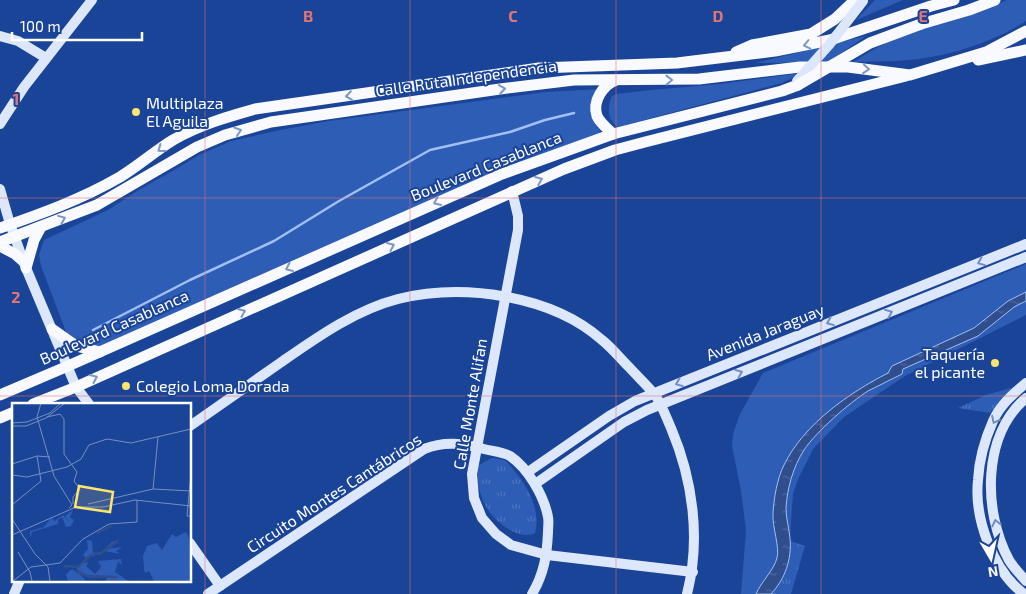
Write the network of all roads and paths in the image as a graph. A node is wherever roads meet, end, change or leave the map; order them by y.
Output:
1 (92, 0) edge
2 (861, 0) edge
3 (954, 0) edge
4 (995, 0) edge
5 (1026, 31) edge
6 (0, 36) edge
7 (1026, 50) edge
8 (46, 58) junction
9 (722, 58) junction
10 (961, 59) junction
11 (658, 63) junction
12 (910, 75) junction
13 (620, 79) junction
14 (797, 83) junction
15 (424, 100) junction
16 (0, 124) edge
17 (613, 134) junction
18 (0, 189) edge
19 (512, 191) junction
20 (5, 226) edge
21 (41, 228) junction
22 (15, 238) junction
23 (0, 242) edge
24 (1026, 244) edge
25 (0, 246) edge
26 (1026, 257) edge
27 (25, 265) junction
28 (506, 298) junction
29 (52, 329) junction
30 (100, 352) junction
31 (68, 366) junction
32 (1026, 383) edge
33 (76, 387) junction
34 (654, 393) junction
35 (0, 395) edge
36 (1026, 398) edge
37 (36, 403) edge
38 (88, 403) edge
39 (661, 404) junction
40 (12, 413) edge
41 (0, 418) edge
42 (191, 425) edge
43 (478, 447) junction
44 (528, 472) junction
45 (535, 484) junction
46 (191, 544) edge
47 (548, 555) junction
48 (693, 572) junction
49 (1026, 581) edge
50 (19, 582) edge
51 (220, 586) junction
52 (14, 594) edge
53 (208, 594) edge
54 (532, 594) edge
55 (687, 594) edge
56 (1024, 594) edge

1 - 8 street
2 - 9 main road
2 - 14 street, bridge
3 -> 9 main road, Calle Ruta Independencia
4 - 14 main road, Boulevard Casablanca, bridge
5 - 10 main road, Calle Ruta Independencia
6 - 8 street
7 - 10 main road
8 - 16 street
9 - 11 main road, Calle Ruta Independencia
10 - 12 main road, Calle Ruta Independencia
11 - 15 main road
11 -> 20 main road, Calle Ruta Independencia
13 -> 12 main road, Calle Ruta Independencia
19 -> 12 main road, Boulevard Casablanca
15 -> 13 main road, Calle Ruta Independencia
13 - 17 main road
14 - 17 main road, Boulevard Casablanca
21 -> 15 main road, Calle Ruta Independencia
17 -> 30 main road, Boulevard Casablanca
18 - 20 street
19 - 28 street, Calle Monte Alifan
33 -> 19 main road, Boulevard Casablanca
20 - 22 street
21 - 22 main road, Calle Ruta Independencia
21 - 27 main road
22 - 23 main road, Calle Ruta Independencia
22 - 27 street
24 -> 34 street, Avenida Jaraguay
25 - 27 main road
39 -> 26 street, Avenida Jaraguay
27 - 29 street
28 - 34 street
28 - 42 street
28 - 43 street, Calle Monte Alifan
29 - 30 main road
29 - 31 street
30 - 31 main road, Boulevard Casablanca
31 - 33 street
31 - 35 main road, Boulevard Casablanca
32 -> 56 street
33 - 37 main road, Boulevard Casablanca
33 - 38 street
34 - 39 street
34 - 44 street, Avenida Jaraguay
49 -> 36 street
39 - 45 street, Avenida Jaraguay
39 - 48 street
40 - 41 main road
43 - 44 street, Circuito Montes Cantábricos
43 - 47 street, Calle Monte Alifan
43 - 51 street, Circuito Montes Cantábricos
44 - 45 street, Circuito Montes Cantábricos
45 - 47 street, Circuito Montes Cantábricos
46 - 51 street
47 - 48 street, Calle Monte Alifan
47 - 54 street, Circuito Montes Cantábricos
48 - 55 street
50 - 52 street
51 - 53 street, Circuito Montes Cantábricos

